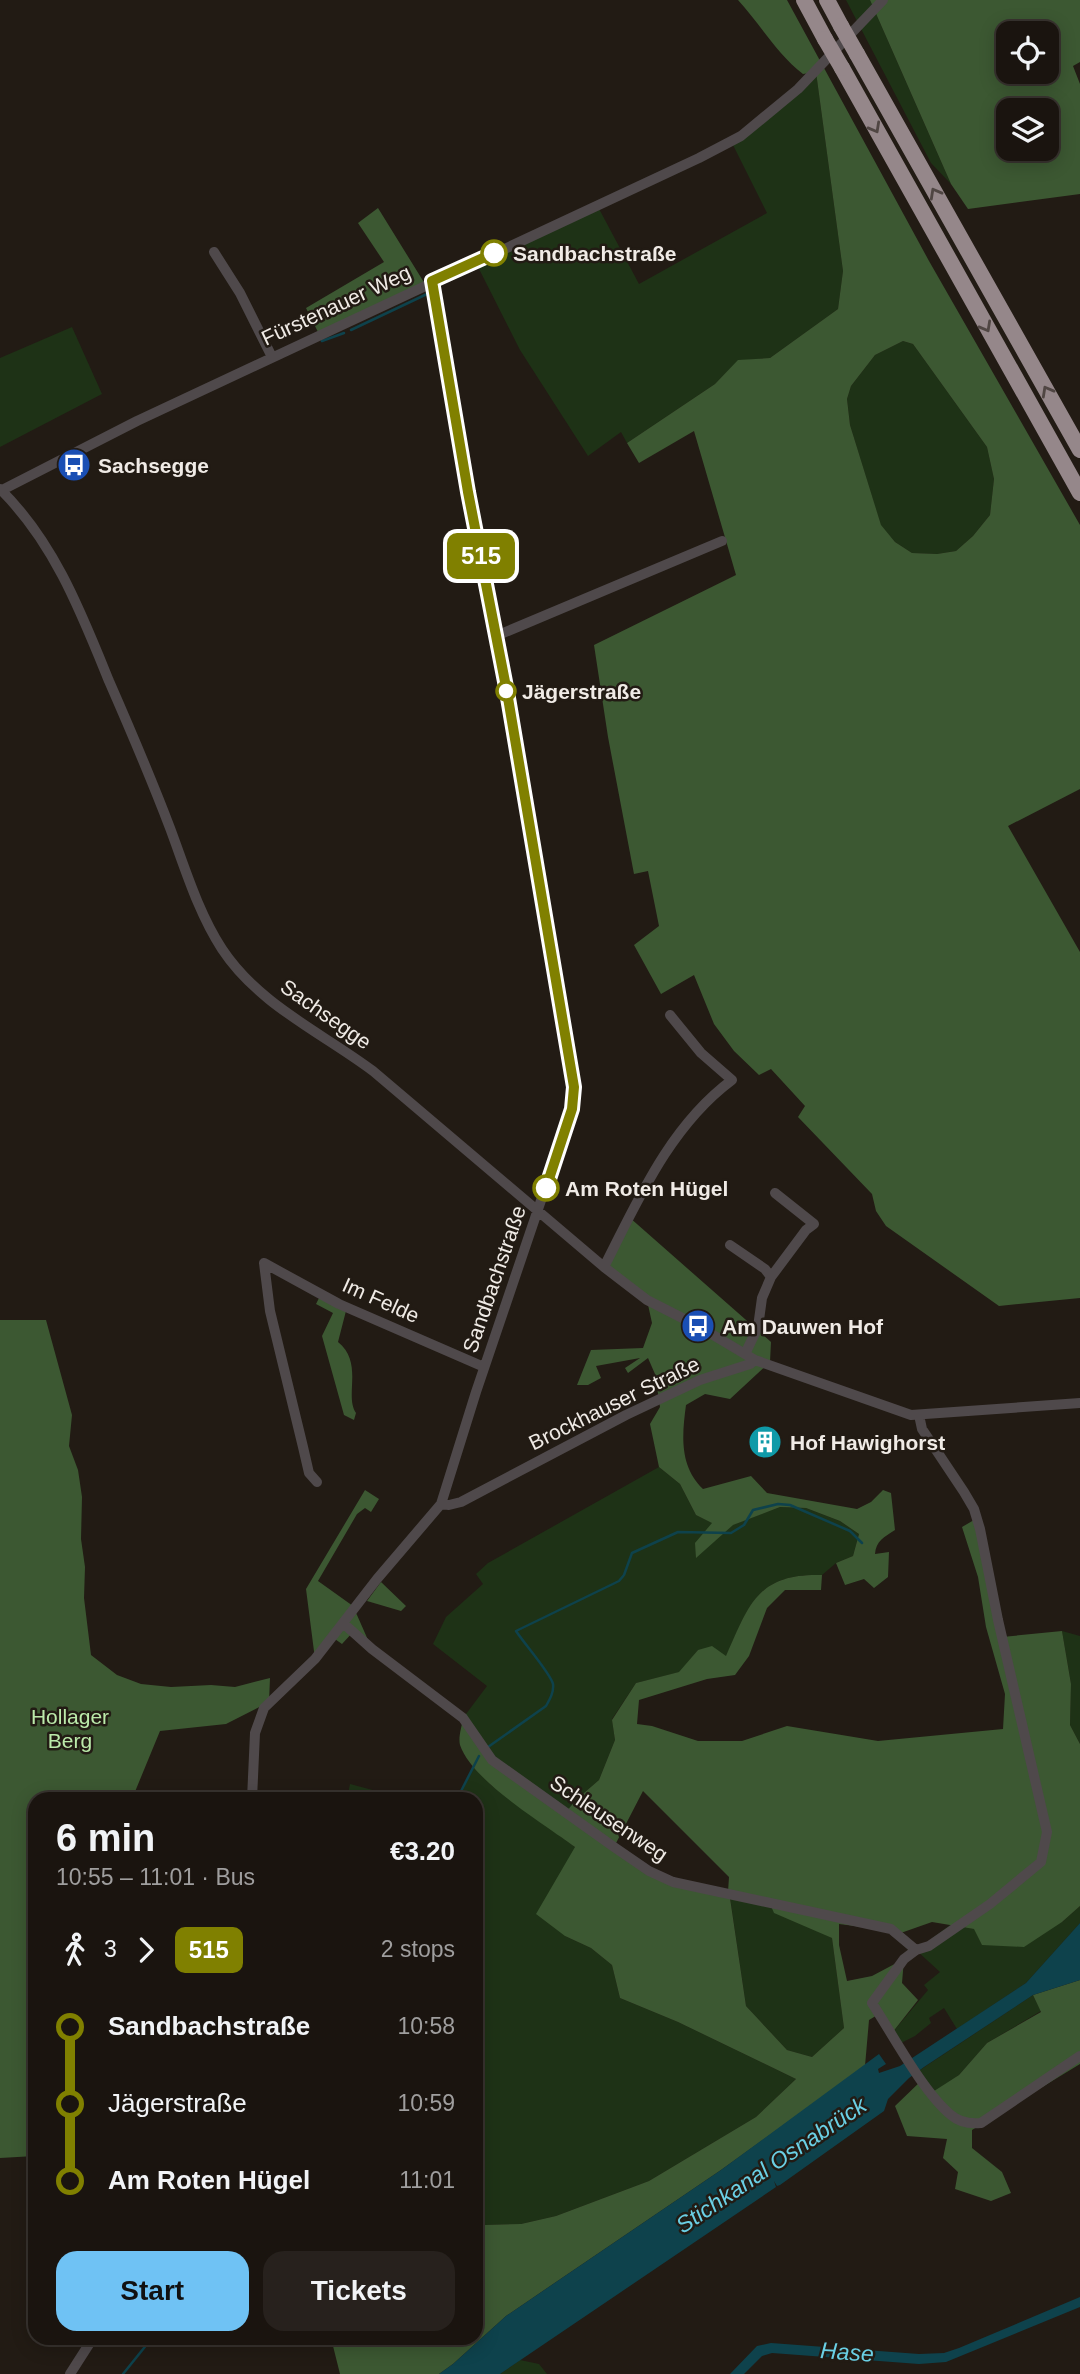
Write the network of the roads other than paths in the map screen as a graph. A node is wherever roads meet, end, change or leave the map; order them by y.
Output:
1 (804, 0) edge
2 (827, 0) edge
3 (883, 0) edge
4 (214, 252) dead end
5 (432, 281) junction
6 (272, 357) junction
7 (1080, 450) edge
8 (0, 490) edge
9 (1080, 493) edge
10 (722, 541) dead end
11 (496, 636) junction
12 (670, 1015) dead end
13 (775, 1193) dead end
14 (538, 1212) junction
15 (730, 1245) dead end
16 (604, 1267) junction
17 (771, 1277) junction
18 (750, 1357) junction
19 (484, 1367) junction
20 (1080, 1403) edge
21 (919, 1415) junction
22 (317, 1482) dead end
23 (441, 1504) junction
24 (343, 1623) junction
25 (252, 1792) edge
26 (905, 1943) junction
27 (916, 1951) junction
28 (904, 1959) junction
29 (1080, 2056) edge
30 (89, 2345) edge
31 (70, 2374) edge

1 -> 9 highway, bridge
7 -> 2 highway, bridge
3 - 5 street, Fürstenauer Weg
4 - 6 street
5 - 6 street, Fürstenauer Weg
5 - 11 street, Sandbachstraße
6 - 8 street, Fürstenauer Weg
8 - 14 street, Sachsegge
10 - 11 street
11 - 14 street, Sandbachstraße
12 - 16 street
13 - 17 street
14 - 16 street, Sachsegge
14 - 19 street, Sandbachstraße
15 - 17 street
16 - 18 street, Sachsegge
17 - 18 street
18 - 21 street
18 - 23 street, Brockhauser Straße
19 - 22 street, Im Felde
19 - 23 street, Sandbachstraße
20 - 21 street
21 - 27 street
23 - 24 street
24 - 25 street
24 - 26 street, Schleusenweg
26 - 27 street, Schleusenweg
26 - 28 street
27 - 28 street
28 - 29 street
30 - 31 street

